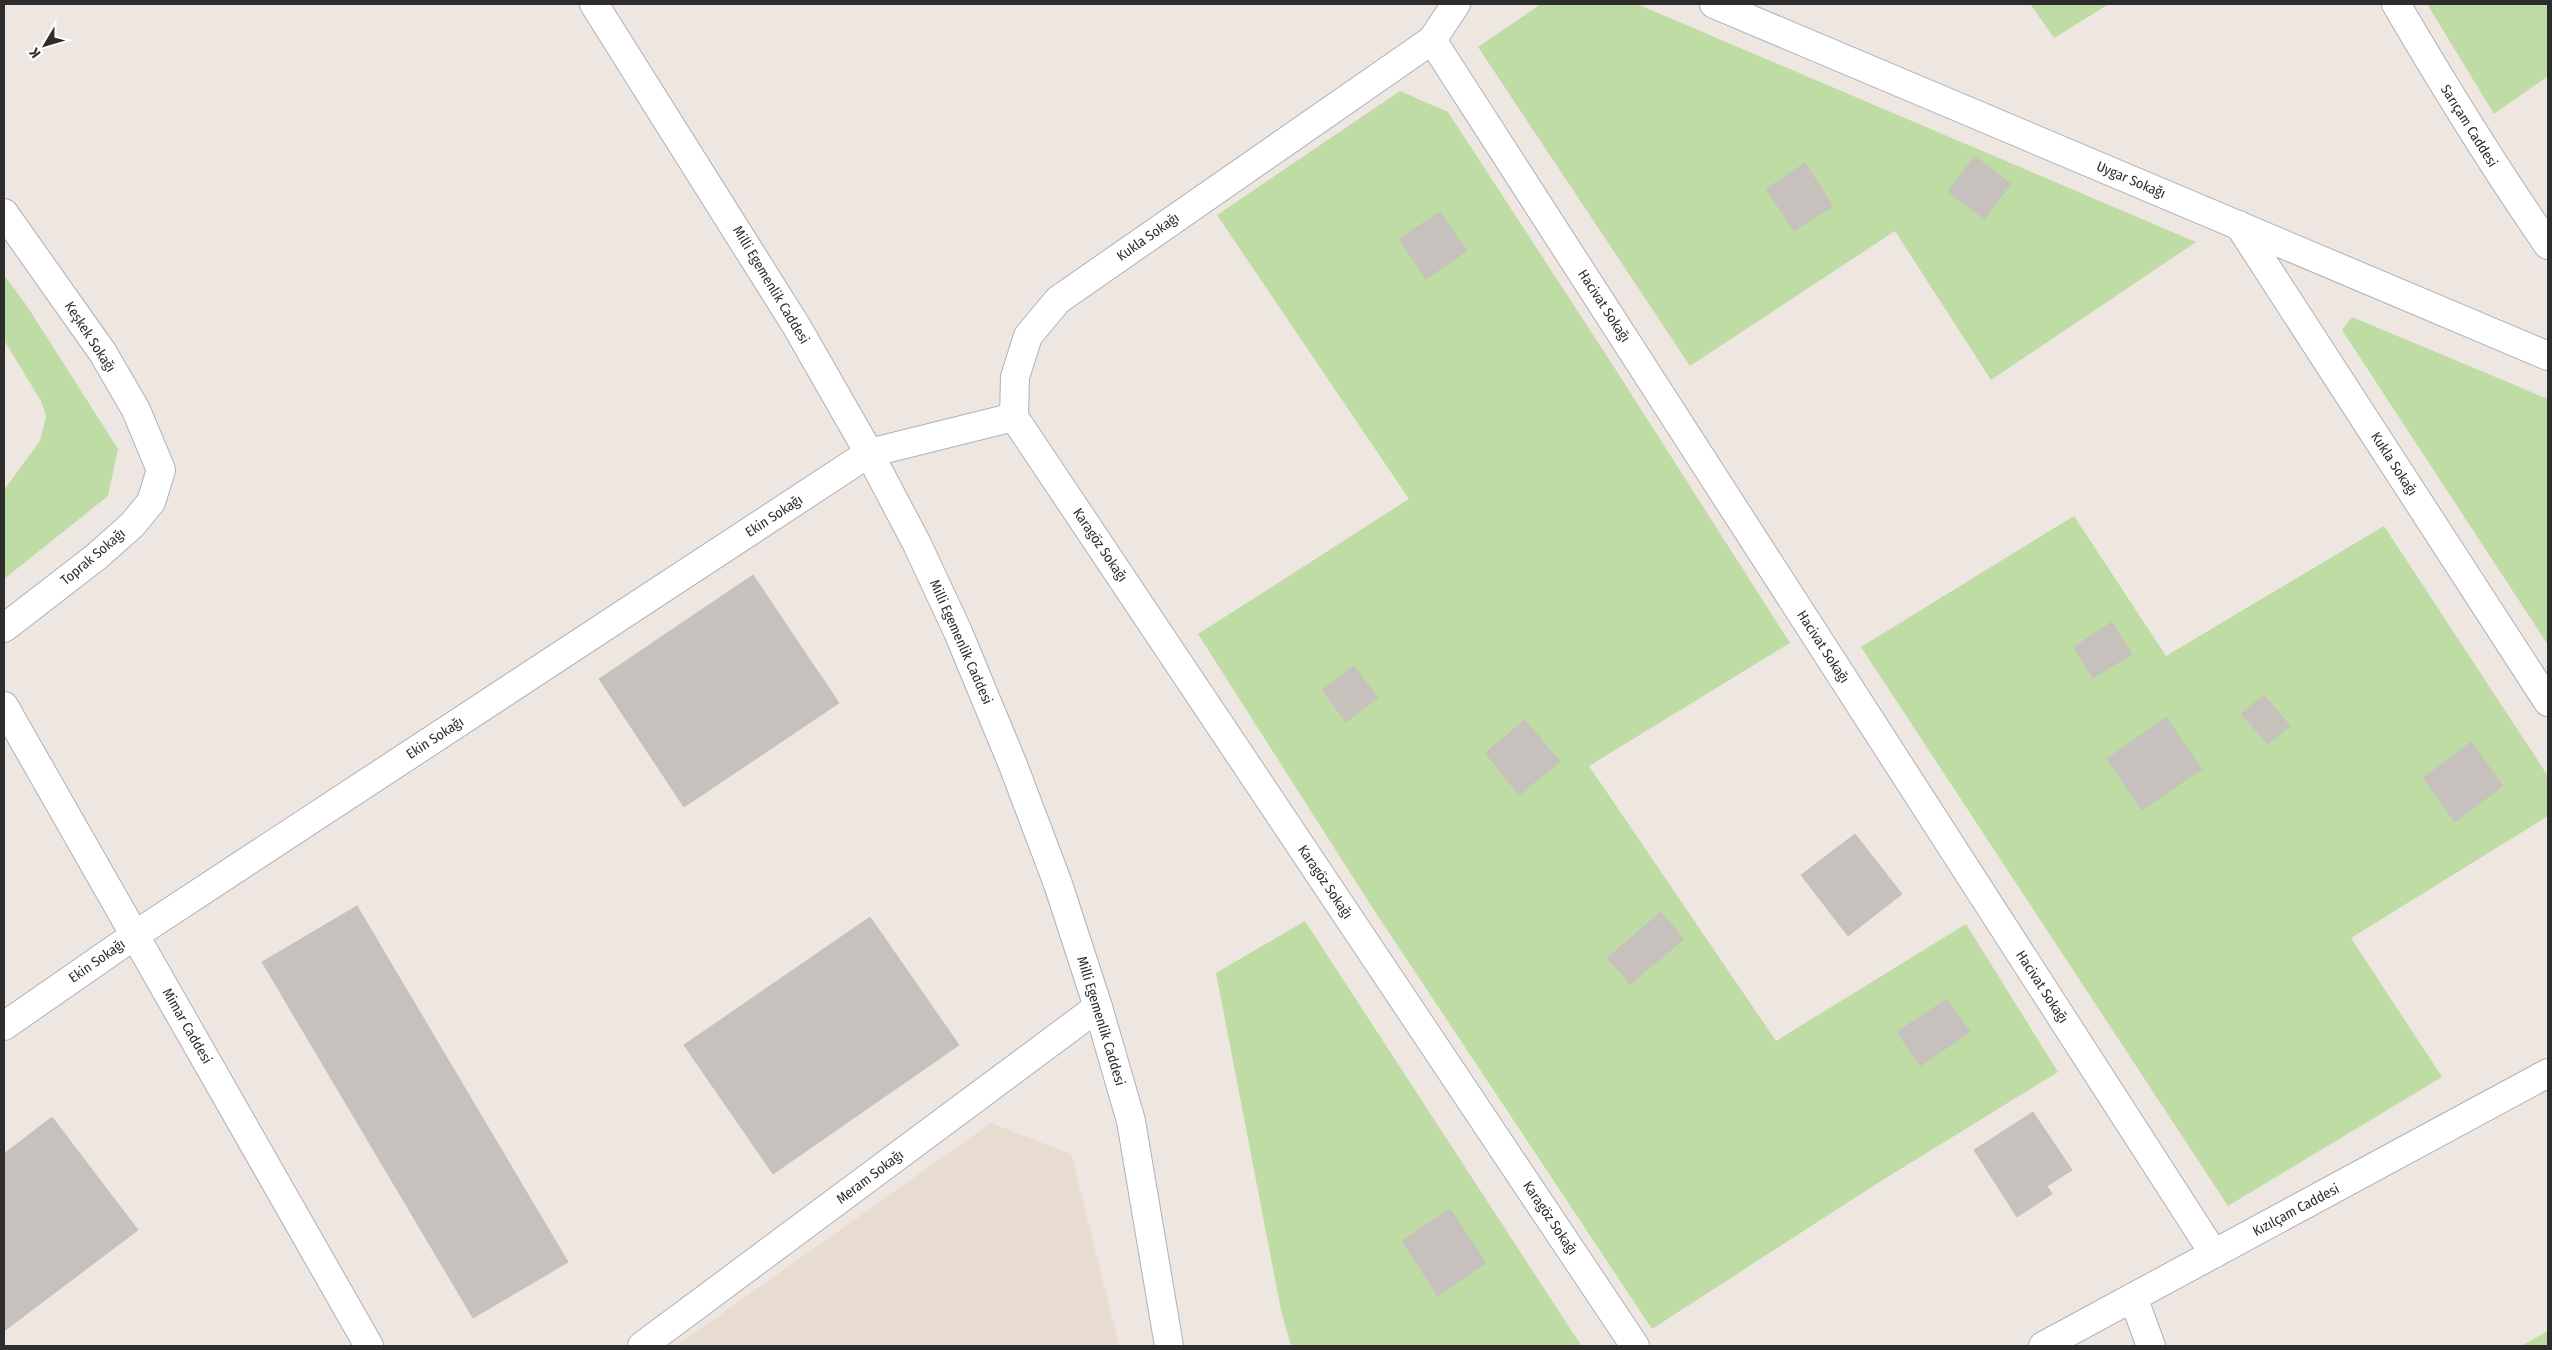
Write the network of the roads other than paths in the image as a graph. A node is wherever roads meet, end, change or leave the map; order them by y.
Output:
1 (594, 4) edge
2 (1456, 4) edge
3 (1714, 4) edge
4 (2396, 4) edge
5 (1432, 40) junction
6 (4, 213) edge
7 (2239, 225) junction
8 (2548, 245) edge
9 (2548, 356) edge
10 (1014, 417) junction
11 (869, 453) junction
12 (160, 470) joint
13 (4, 628) edge
14 (2548, 702) edge
15 (4, 706) edge
16 (135, 935) junction
17 (1098, 1007) junction
18 (4, 1026) edge
19 (2548, 1073) edge
20 (2214, 1254) junction
21 (2133, 1298) junction
22 (369, 1346) edge
23 (642, 1346) edge
24 (1168, 1346) edge
25 (1635, 1346) edge
26 (2044, 1346) edge
27 (2151, 1346) edge

1 - 11 street, Milli Egemenlik Caddesi
2 - 5 street, Kukla Sokağı
3 - 7 street, Uygar Sokağı
4 - 8 street, Sarıçam Caddesi
5 - 10 street, Kukla Sokağı
5 - 20 street, Hacivat Sokağı
6 - 12 street, Keşkek Sokağı
7 - 9 street, Uygar Sokağı
7 - 14 street, Kukla Sokağı
10 - 11 street
10 - 25 street, Karagöz Sokağı
11 - 16 street, Ekin Sokağı
11 - 17 street, Milli Egemenlik Caddesi
12 - 13 street, Toprak Sokağı
15 - 16 street, Mimar Caddesi
16 - 18 street, Ekin Sokağı
16 - 22 street, Mimar Caddesi
17 - 23 street, Meram Sokağı
17 - 24 street, Milli Egemenlik Caddesi
19 - 20 street, Kızılçam Caddesi
20 - 21 street, Kızılçam Caddesi
21 - 26 street, Kızılçam Caddesi
21 - 27 street

